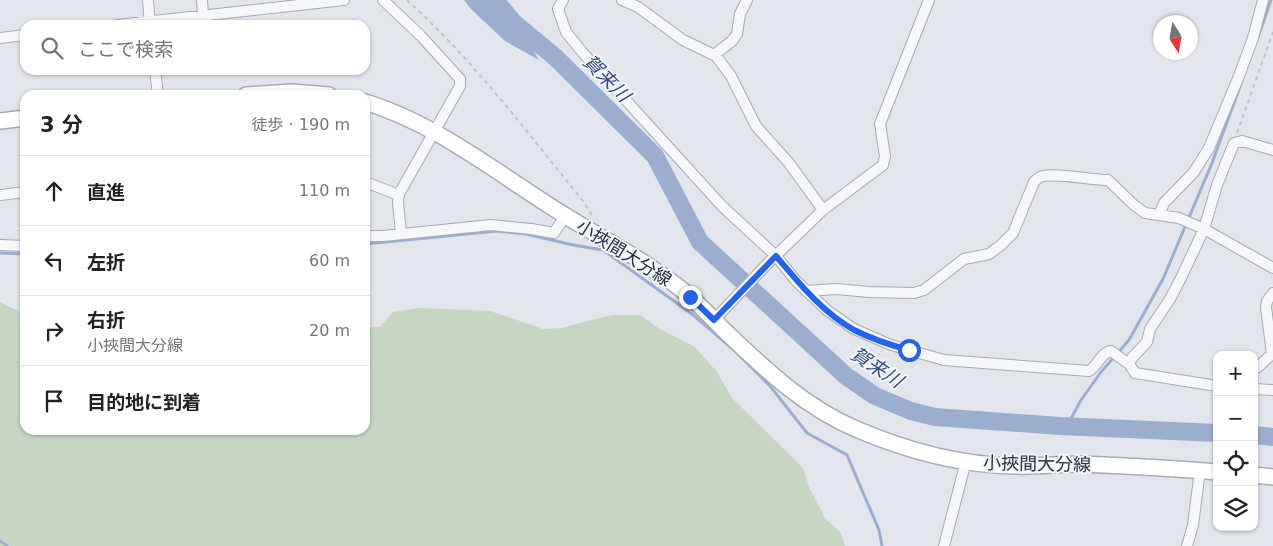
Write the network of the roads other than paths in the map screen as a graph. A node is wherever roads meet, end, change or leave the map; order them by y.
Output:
1 (148, 0) edge
2 (202, 0) edge
3 (344, 0) edge
4 (383, 0) edge
5 (563, 0) edge
6 (622, 0) edge
7 (747, 0) edge
8 (929, 0) edge
9 (1263, 0) edge
10 (203, 15) junction
11 (150, 20) edge
12 (170, 20) edge
13 (20, 36) edge
14 (0, 38) edge
15 (714, 55) junction
16 (156, 75) edge
17 (157, 90) edge
18 (370, 104) edge
19 (20, 119) edge
20 (0, 121) edge
21 (434, 133) junction
22 (1273, 150) edge
23 (370, 184) edge
24 (20, 192) edge
25 (0, 194) edge
26 (399, 195) junction
27 (824, 210) junction
28 (1160, 215) junction
29 (565, 216) junction
30 (1204, 229) junction
31 (401, 234) junction
32 (370, 236) edge
33 (0, 246) edge
34 (20, 246) edge
35 (773, 258) junction
36 (1273, 268) edge
37 (806, 291) junction
38 (1273, 293) edge
39 (718, 315) junction
40 (1129, 364) junction
41 (1258, 367) edge
42 (1213, 384) edge
43 (1258, 389) edge
44 (1273, 390) edge
45 (966, 461) junction
46 (1200, 470) junction
47 (1213, 472) edge
48 (1258, 475) edge
49 (1273, 476) edge
50 (944, 546) edge
51 (1187, 546) edge

1 - 11 street
2 - 10 street
3 - 10 street
4 - 21 street
5 - 35 street
6 - 15 street
7 - 15 street
8 - 27 street
9 - 28 street
10 - 12 street
13 - 14 street
15 - 27 street
16 - 17 street
18 - 21 main road, 小挾間大分線
19 - 20 main road
21 - 26 street
21 - 29 main road, 小挾間大分線
22 - 30 street
23 - 26 street
24 - 25 street
26 - 31 street
27 - 35 street
28 - 30 street
28 - 37 street
29 - 31 street
29 - 39 main road, 小挾間大分線
30 - 36 street
30 - 40 street
31 - 32 street
33 - 34 street
35 - 37 street
35 - 39 street
37 - 40 street
38 - 41 street
39 - 45 main road, 小挾間大分線
40 - 42 street
43 - 44 street
45 - 46 main road, 小挾間大分線
45 - 50 street
46 - 47 main road, 小挾間大分線
46 - 51 street
48 - 49 main road

